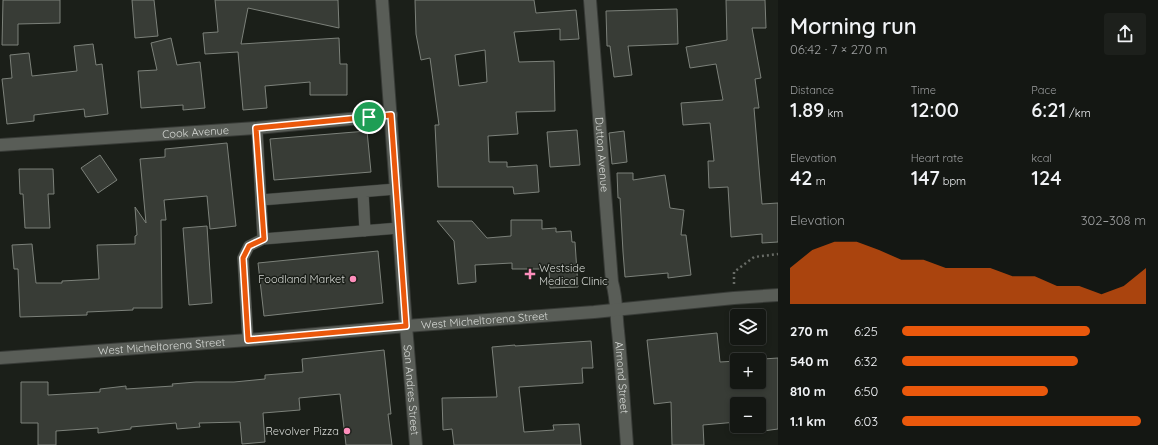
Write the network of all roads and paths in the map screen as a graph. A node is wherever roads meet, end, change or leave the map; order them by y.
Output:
1 (382, 0) edge
2 (590, 0) edge
3 (391, 115) junction
4 (256, 128) junction
5 (0, 145) edge
6 (396, 189) junction
7 (363, 192) junction
8 (261, 200) junction
9 (399, 228) junction
10 (366, 231) junction
11 (264, 239) junction
12 (778, 254) edge
13 (778, 295) edge
14 (734, 298) junction
15 (617, 309) junction
16 (406, 326) junction
17 (248, 340) junction
18 (0, 358) edge
19 (416, 445) edge
20 (627, 445) edge

1 - 3 street, San Andres Street
2 - 15 street, Dutton Avenue
3 - 4 street, Cook Avenue
3 - 6 street, San Andres Street
4 - 5 street, Cook Avenue
4 - 8 lane
6 - 7 lane
6 - 9 street, San Andres Street
7 - 8 lane
7 - 10 lane
8 - 11 lane
9 - 10 lane
9 - 16 street, San Andres Street
10 - 11 lane
11 - 17 lane
12 - 14 path
13 - 14 street, West Micheltorena Street
14 - 15 street, West Micheltorena Street
15 - 16 street, West Micheltorena Street
15 - 20 street, Almond Street
16 - 17 street, West Micheltorena Street
16 - 19 street, San Andres Street
17 - 18 street, West Micheltorena Street

